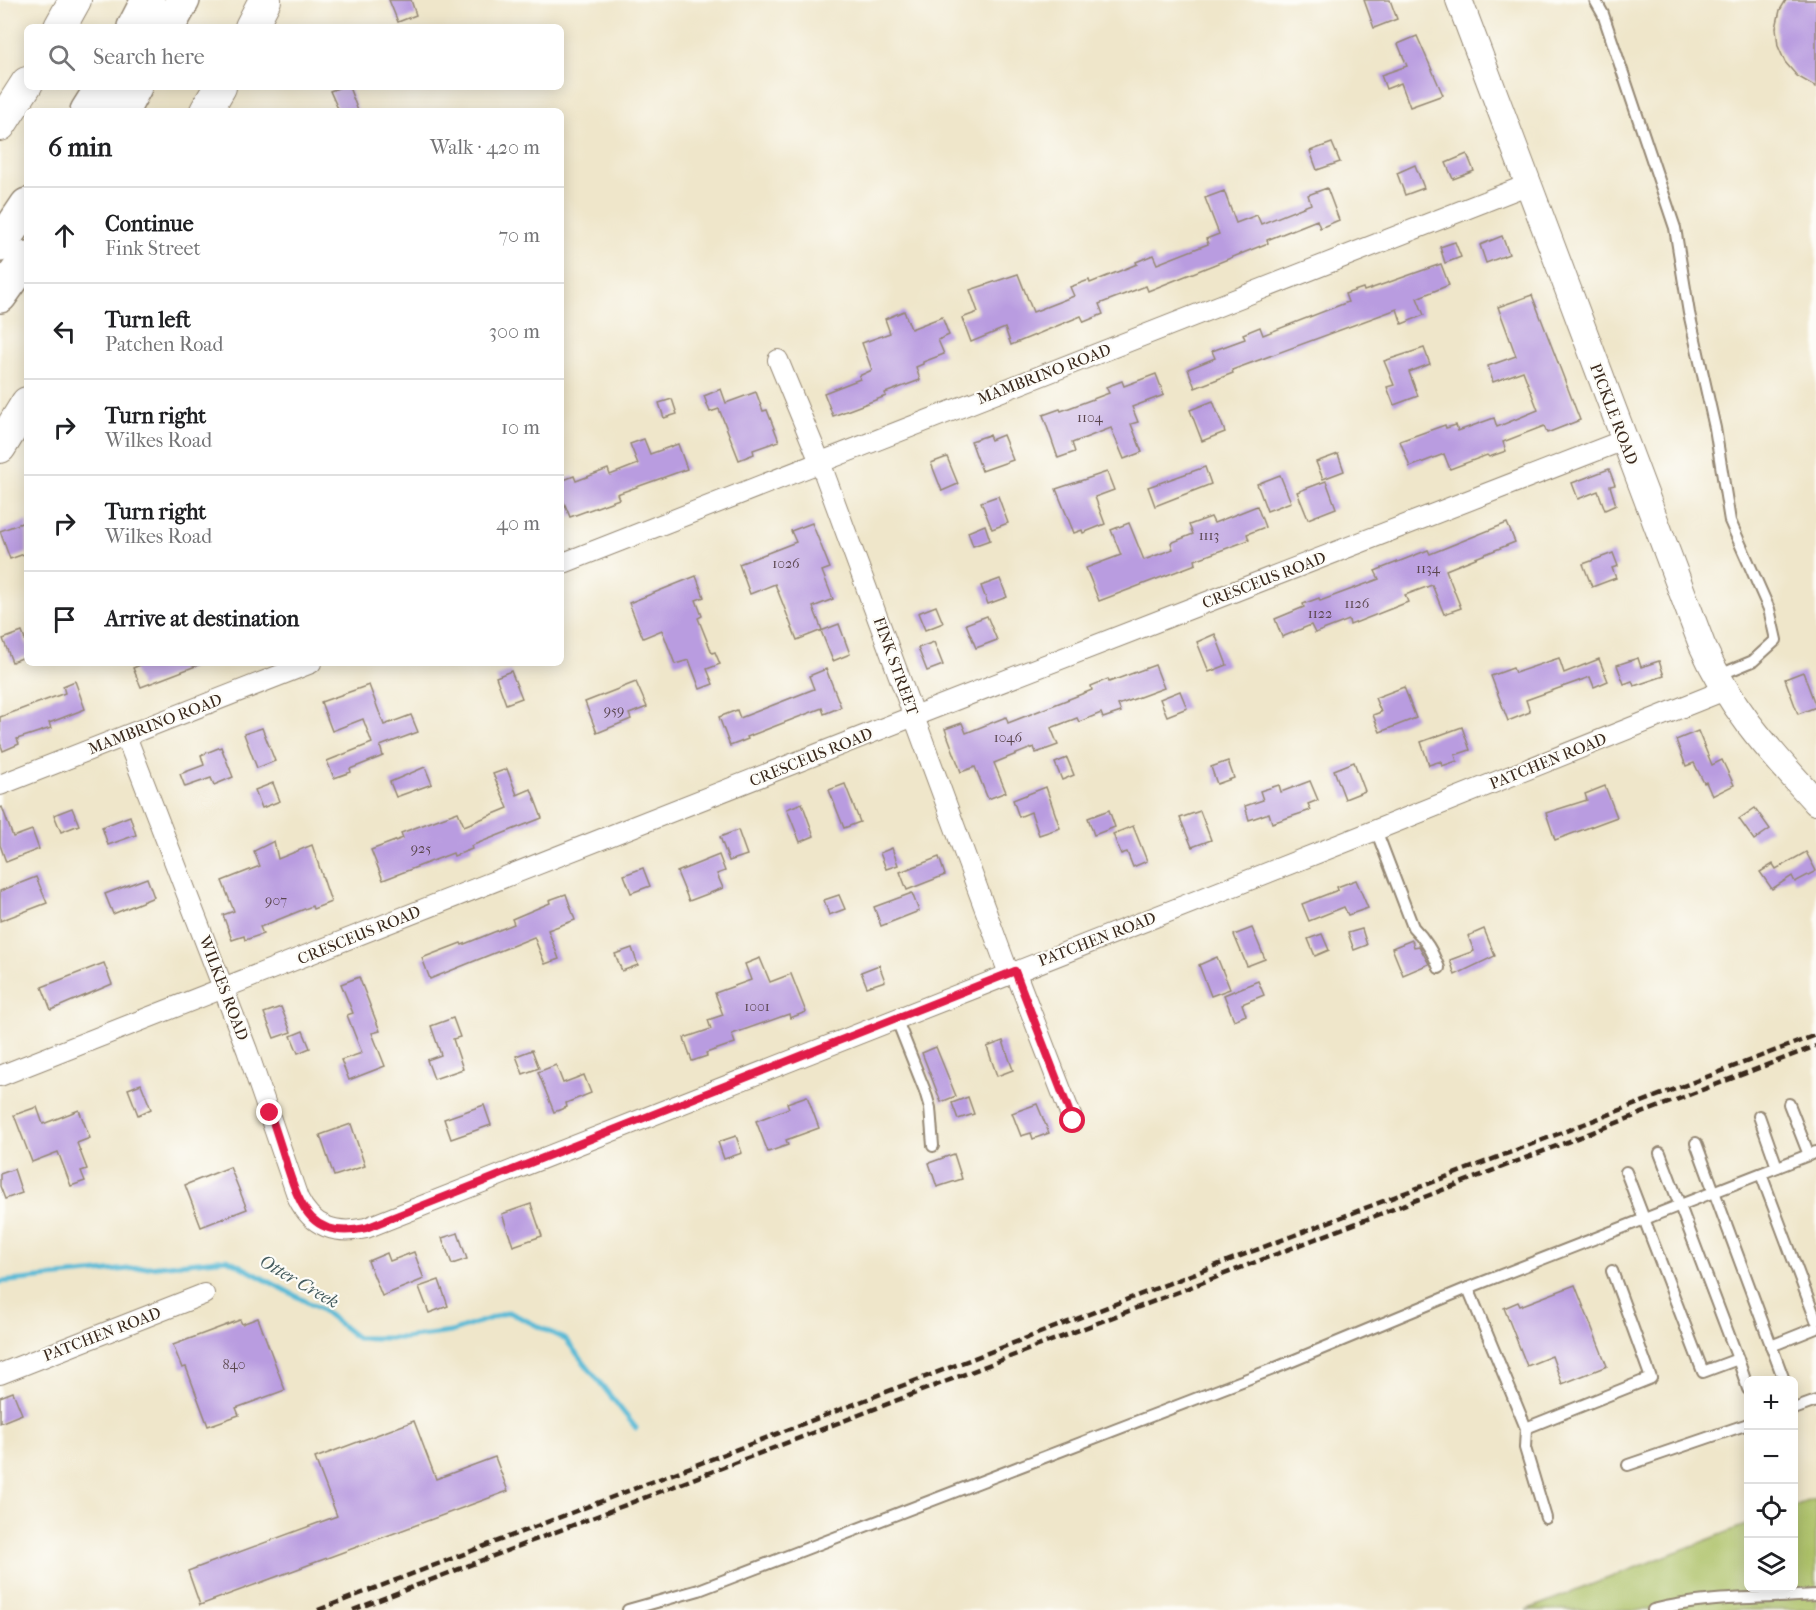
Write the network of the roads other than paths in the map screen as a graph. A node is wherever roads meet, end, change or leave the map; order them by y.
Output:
1 (75, 0) edge
2 (148, 0) edge
3 (183, 0) edge
4 (265, 0) edge
5 (1459, 0) edge
6 (1595, 0) edge
7 (62, 24) edge
8 (136, 24) edge
9 (170, 24) edge
10 (253, 24) edge
11 (18, 88) edge
12 (100, 90) edge
13 (133, 90) edge
14 (217, 90) edge
15 (89, 108) edge
16 (124, 108) edge
17 (208, 108) edge
18 (0, 125) edge
19 (1527, 185) junction
20 (24, 209) edge
21 (0, 245) edge
22 (24, 262) edge
23 (0, 296) edge
24 (778, 360) dead end
25 (24, 408) edge
26 (1624, 440) junction
27 (0, 447) edge
28 (820, 462) junction
29 (564, 563) edge
30 (303, 666) edge
31 (1721, 683) junction
32 (914, 716) junction
33 (126, 736) junction
34 (0, 785) edge
35 (1816, 802) edge
36 (1376, 830) junction
37 (1439, 968) dead end
38 (1012, 973) junction
39 (224, 988) junction
40 (896, 1018) junction
41 (0, 1076) edge
42 (1790, 1104) dead end
43 (1759, 1116) dead end
44 (1073, 1121) dead end
45 (1696, 1143) dead end
46 (933, 1146) dead end
47 (1660, 1153) dead end
48 (1812, 1154) edge
49 (1777, 1167) junction
50 (1626, 1172) dead end
51 (1761, 1174) junction
52 (1714, 1193) junction
53 (1681, 1206) junction
54 (1643, 1221) junction
55 (332, 1228) joint
56 (1612, 1271) dead end
57 (1468, 1288) junction
58 (204, 1294) dead end
59 (1816, 1320) edge
60 (1816, 1328) edge
61 (1771, 1346) junction
62 (1738, 1359) junction
63 (0, 1374) edge
64 (1744, 1376) edge
65 (1782, 1376) edge
66 (1816, 1401) edge
67 (1798, 1408) edge
68 (1744, 1426) edge
69 (1526, 1428) junction
70 (1628, 1465) dead end
71 (1546, 1518) dead end
72 (1816, 1595) edge
73 (628, 1610) edge
74 (1653, 1610) edge

1 - 7 main road
2 - 8 highway
3 - 9 highway
4 - 10 main road
5 - 19 street, PICKLE ROAD
6 - 31 lane
11 - 18 main road
12 - 15 highway
13 - 16 highway
14 - 17 main road
19 - 26 street, PICKLE ROAD
19 - 28 street, MAMBRINO ROAD
20 - 21 highway
22 - 23 highway
24 - 28 street, FINK STREET
25 - 27 main road
26 - 31 street, PICKLE ROAD
26 - 32 street, CRESCEUS ROAD
28 - 29 street, MAMBRINO ROAD
28 - 32 street, FINK STREET
30 - 33 street, MAMBRINO ROAD
31 - 35 street, PICKLE ROAD
31 - 36 street, PATCHEN ROAD
32 - 38 street, FINK STREET
32 - 39 street, CRESCEUS ROAD
33 - 34 street, MAMBRINO ROAD
33 - 39 street, WILKES ROAD
36 - 37 lane
36 - 38 street, PATCHEN ROAD
38 - 40 street, PATCHEN ROAD
38 - 44 street, FINK STREET
39 - 41 street, CRESCEUS ROAD
39 - 55 street, WILKES ROAD
40 - 46 lane
40 - 55 street, PATCHEN ROAD
42 - 48 lane
43 - 49 lane
45 - 52 lane
47 - 53 lane
48 - 49 lane
49 - 51 lane
50 - 54 lane
51 - 52 lane
51 - 59 lane
52 - 53 lane
52 - 61 lane
53 - 54 lane
53 - 62 lane
54 - 57 lane
54 - 62 lane
56 - 69 lane
57 - 69 lane
57 - 73 lane
58 - 63 street, PATCHEN ROAD
60 - 61 lane
61 - 65 lane
62 - 64 lane
66 - 67 lane
68 - 70 lane
69 - 71 lane
72 - 74 lane

